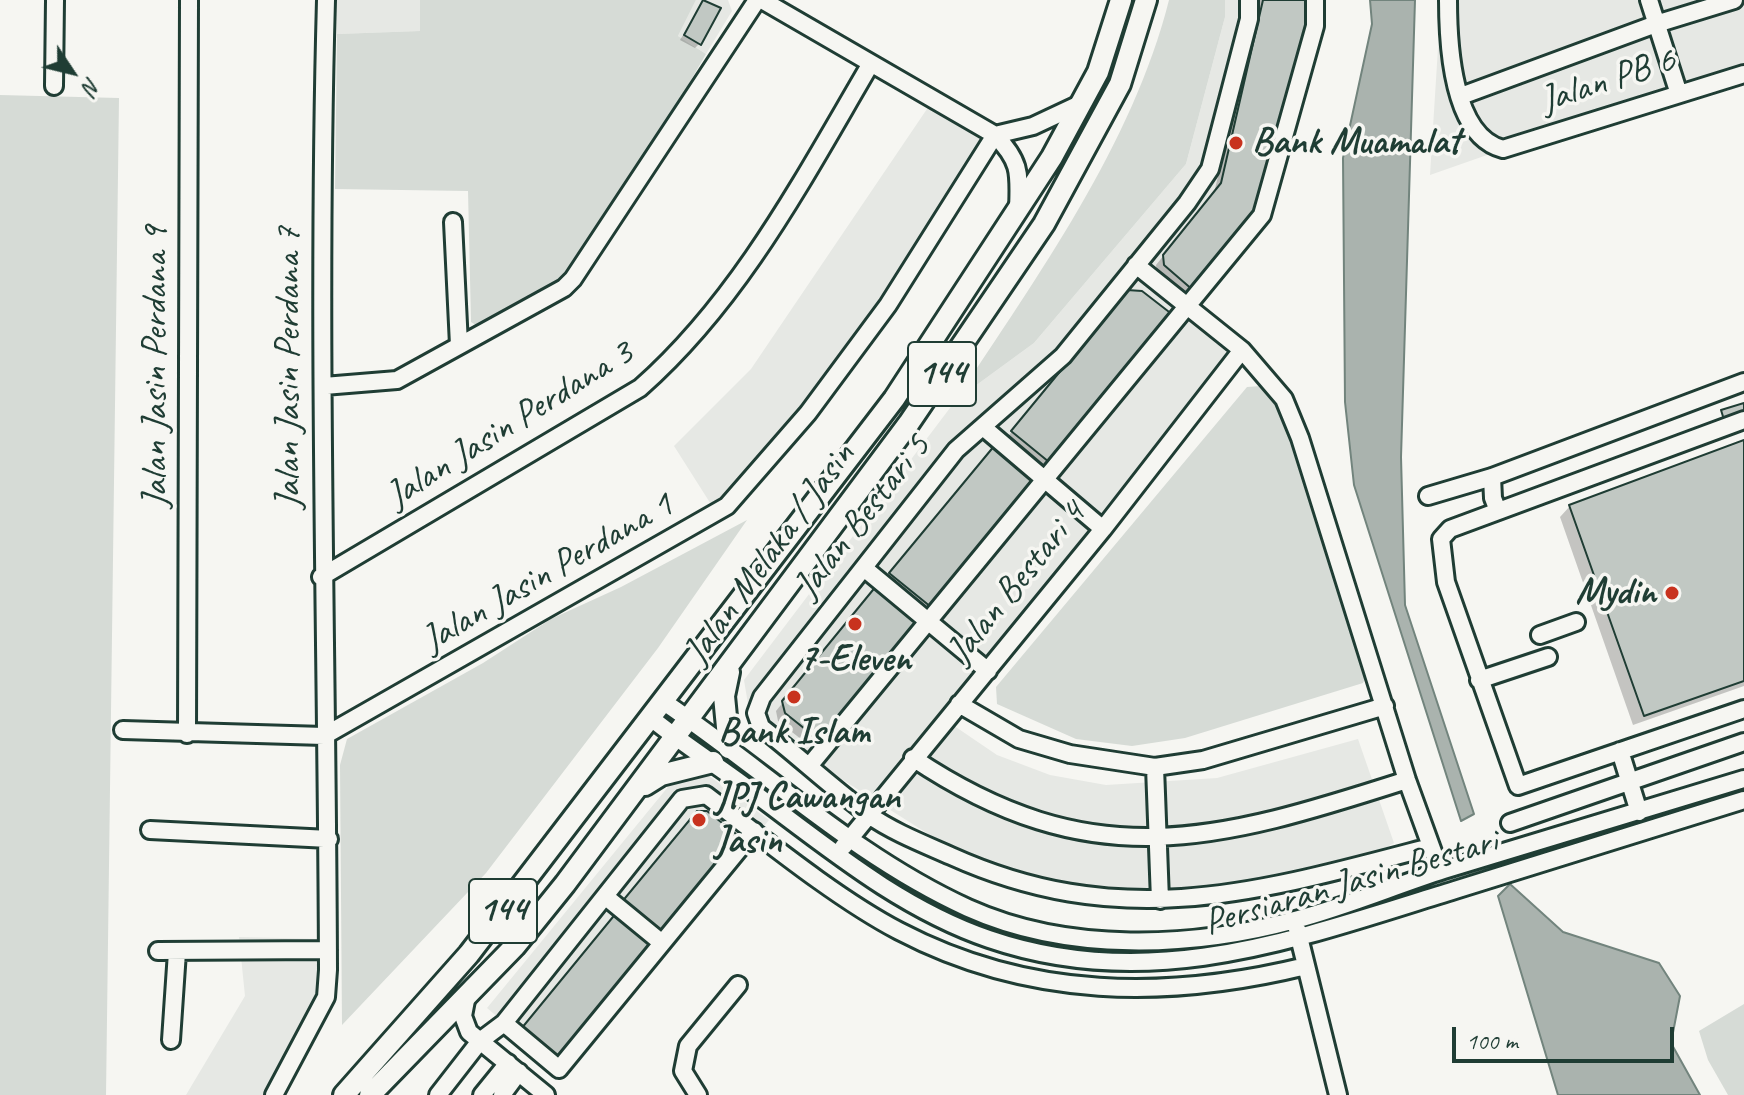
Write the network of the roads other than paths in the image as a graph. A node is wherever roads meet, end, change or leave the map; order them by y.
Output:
1 (55, 0) edge
2 (189, 0) edge
3 (326, 0) edge
4 (759, 0) edge
5 (1121, 0) edge
6 (1146, 0) edge
7 (1249, 0) edge
8 (1315, 0) edge
9 (1448, 0) edge
10 (1649, 0) edge
11 (1734, 0) edge
12 (1656, 24) junction
13 (870, 65) junction
14 (1744, 74) edge
15 (54, 86) dead end
16 (1678, 91) junction
17 (1461, 96) junction
18 (1082, 103) junction
19 (995, 135) junction
20 (1018, 211) junction
21 (453, 222) dead end
22 (1136, 265) junction
23 (1188, 307) junction
24 (459, 345) junction
25 (1242, 350) junction
26 (1744, 382) edge
27 (324, 386) junction
28 (1744, 420) edge
29 (983, 427) junction
30 (1492, 477) junction
31 (1045, 478) junction
32 (1428, 496) dead end
33 (1498, 511) junction
34 (1103, 529) junction
35 (864, 568) junction
36 (321, 577) junction
37 (927, 620) junction
38 (1576, 622) dead end
39 (1540, 635) dead end
40 (1548, 657) dead end
41 (729, 668) junction
42 (988, 671) junction
43 (1479, 680) junction
44 (959, 704) junction
45 (1385, 706) junction
46 (1744, 709) edge
47 (658, 710) junction
48 (689, 719) junction
49 (123, 730) dead end
50 (187, 734) junction
51 (324, 736) junction
52 (675, 738) junction
53 (1744, 742) edge
54 (729, 748) junction
55 (1620, 751) junction
56 (913, 758) junction
57 (713, 762) junction
58 (810, 765) junction
59 (1155, 767) junction
60 (1744, 779) edge
61 (1407, 780) junction
62 (1629, 782) junction
63 (634, 792) junction
64 (1744, 800) edge
65 (1639, 812) junction
66 (871, 816) junction
67 (1510, 823) dead end
68 (150, 830) dead end
69 (754, 831) junction
70 (1158, 837) junction
71 (329, 839) junction
72 (848, 839) junction
73 (1430, 847) junction
74 (838, 855) junction
75 (1440, 871) junction
76 (606, 897) junction
77 (1160, 900) junction
78 (1295, 920) junction
79 (1299, 938) junction
80 (662, 943) junction
81 (328, 950) junction
82 (158, 951) dead end
83 (177, 952) junction
84 (1306, 966) junction
85 (738, 985) dead end
86 (468, 994) junction
87 (504, 1023) junction
88 (171, 1040) dead end
89 (480, 1041) junction
90 (513, 1067) junction
91 (528, 1089) edge
92 (274, 1095) edge
93 (344, 1095) edge
94 (370, 1095) edge
95 (438, 1095) edge
96 (482, 1095) edge
97 (502, 1095) edge
98 (546, 1095) edge
99 (698, 1095) edge
100 (1338, 1095) edge

1 - 15 street
2 - 50 street, Jalan Jasin Perdana 9
3 - 27 street, Jalan Jasin Perdana 7
4 - 13 street
4 - 24 street
5 - 18 main road, Jalan Melaka / Jasin / 144
6 - 41 main road, Jalan Melaka / Jasin / 144
7 - 22 street, Jalan Bestari 5
8 - 23 street
9 - 17 street
10 - 12 street
11 - 12 street
12 - 16 street
12 - 17 street
13 - 19 street
13 - 36 street, Jalan Jasin Perdana 3
14 - 16 street, Jalan PB 6
16 - 17 street, Jalan PB 6
18 - 19 street
18 - 20 main road, Jalan Melaka / Jasin / 144
19 - 20 street
19 - 51 street, Jalan Jasin Perdana 1
20 - 47 main road, Jalan Melaka / Jasin / 144
21 - 24 street
22 - 23 street
22 - 29 street, Jalan Bestari 5
23 - 25 street
23 - 31 street
24 - 27 street
25 - 34 street, Jalan Bestari 4
25 - 45 street
26 - 30 street
27 - 36 street, Jalan Jasin Perdana 7
28 - 33 street
29 - 31 street
29 - 35 street, Jalan Bestari 5
30 - 32 street
30 - 33 street
31 - 34 street
31 - 37 street
33 - 43 street
34 - 42 street, Jalan Bestari 4
35 - 37 street
35 - 58 street, Jalan Bestari 5
36 - 51 street, Jalan Jasin Perdana 7
37 - 42 street
37 - 58 street
38 - 39 street
40 - 43 street
41 - 48 main road, Jalan Melaka / Jasin / 144
41 - 54 main road
42 - 44 street, Jalan Bestari 4
43 - 55 street
44 - 56 street, Jalan Bestari 4
44 - 59 street
45 - 59 street
45 - 61 street
46 - 55 street
47 - 48 street, Persiaran Jasin Bestari
47 - 52 street, Persiaran Jasin Bestari
47 - 93 main road, Jalan Melaka / Jasin / 144
48 - 52 main road, Jalan Melaka / Jasin / 144
48 - 54 street, Persiaran Jasin Bestari
49 - 50 street
50 - 51 street
51 - 71 street
52 - 57 street, Persiaran Jasin Bestari
52 - 63 main road, Jalan Melaka / Jasin / 144
53 - 62 street
54 - 72 street, Persiaran Jasin Bestari
55 - 62 street
56 - 66 street, Jalan Bestari 4
56 - 70 street
57 - 63 main road
57 - 74 street, Persiaran Jasin Bestari
58 - 66 street, Jalan Bestari 5
59 - 70 street
60 - 65 street, Persiaran Jasin Bestari
61 - 70 street
61 - 73 street
62 - 65 street
62 - 67 street
63 - 86 main road, Jalan Melaka / Jasin / 144
64 - 79 street, Persiaran Jasin Bestari
65 - 75 street, Persiaran Jasin Bestari
66 - 72 street, Jalan Bestari 4
66 - 77 street, Jalan Bestari 5
68 - 71 street
69 - 76 street
69 - 80 street
69 - 84 street
70 - 77 street
71 - 81 street
72 - 74 street, Jalan Bestari 4
72 - 78 street, Persiaran Jasin Bestari
73 - 75 street
73 - 77 street, Jalan Bestari 5
74 - 79 street, Persiaran Jasin Bestari
75 - 78 street, Persiaran Jasin Bestari
76 - 80 street
76 - 87 street
78 - 79 street
79 - 84 street
80 - 87 street
81 - 83 street
81 - 92 street
82 - 83 street
83 - 88 street
84 - 100 street
85 - 99 street
86 - 89 street
86 - 94 main road, Jalan Melaka / Jasin / 144
87 - 89 street
89 - 90 street
89 - 95 street
90 - 91 street
90 - 96 street
90 - 97 street
91 - 98 street

